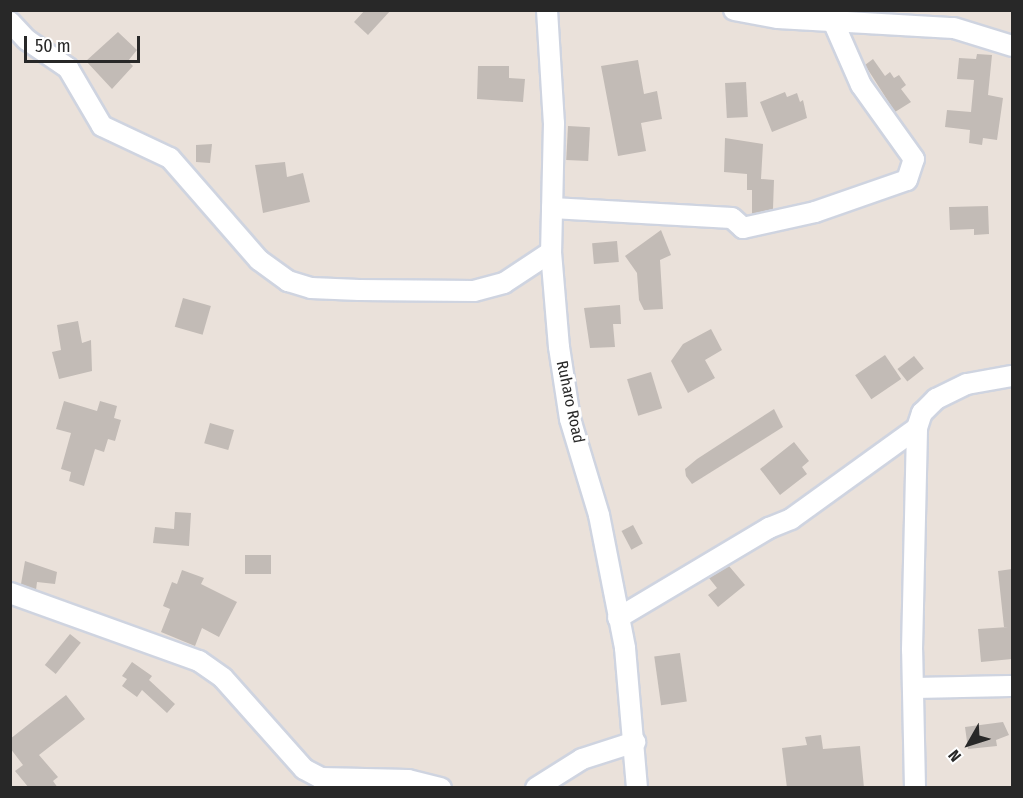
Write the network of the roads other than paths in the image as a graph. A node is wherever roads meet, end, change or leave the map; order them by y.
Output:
1 (547, 10) edge
2 (734, 10) edge
3 (832, 19) junction
4 (10, 21) edge
5 (1012, 45) edge
6 (552, 208) junction
7 (551, 252) junction
8 (1012, 376) edge
9 (917, 428) junction
10 (10, 592) edge
11 (618, 618) junction
12 (1012, 686) edge
13 (913, 688) junction
14 (635, 742) junction
15 (441, 788) edge
16 (536, 788) edge
17 (637, 788) edge
18 (915, 788) edge

1 - 6 street, Ruharo Road
2 - 3 street
3 - 5 street
3 - 6 street
4 - 7 street
6 - 7 street, Ruharo Road
7 - 11 street, Ruharo Road
8 - 9 street
9 - 11 street
9 - 13 street
10 - 15 street
11 - 14 street, Ruharo Road
12 - 13 street
13 - 18 street
14 - 16 street
14 - 17 street, Ruharo Road

